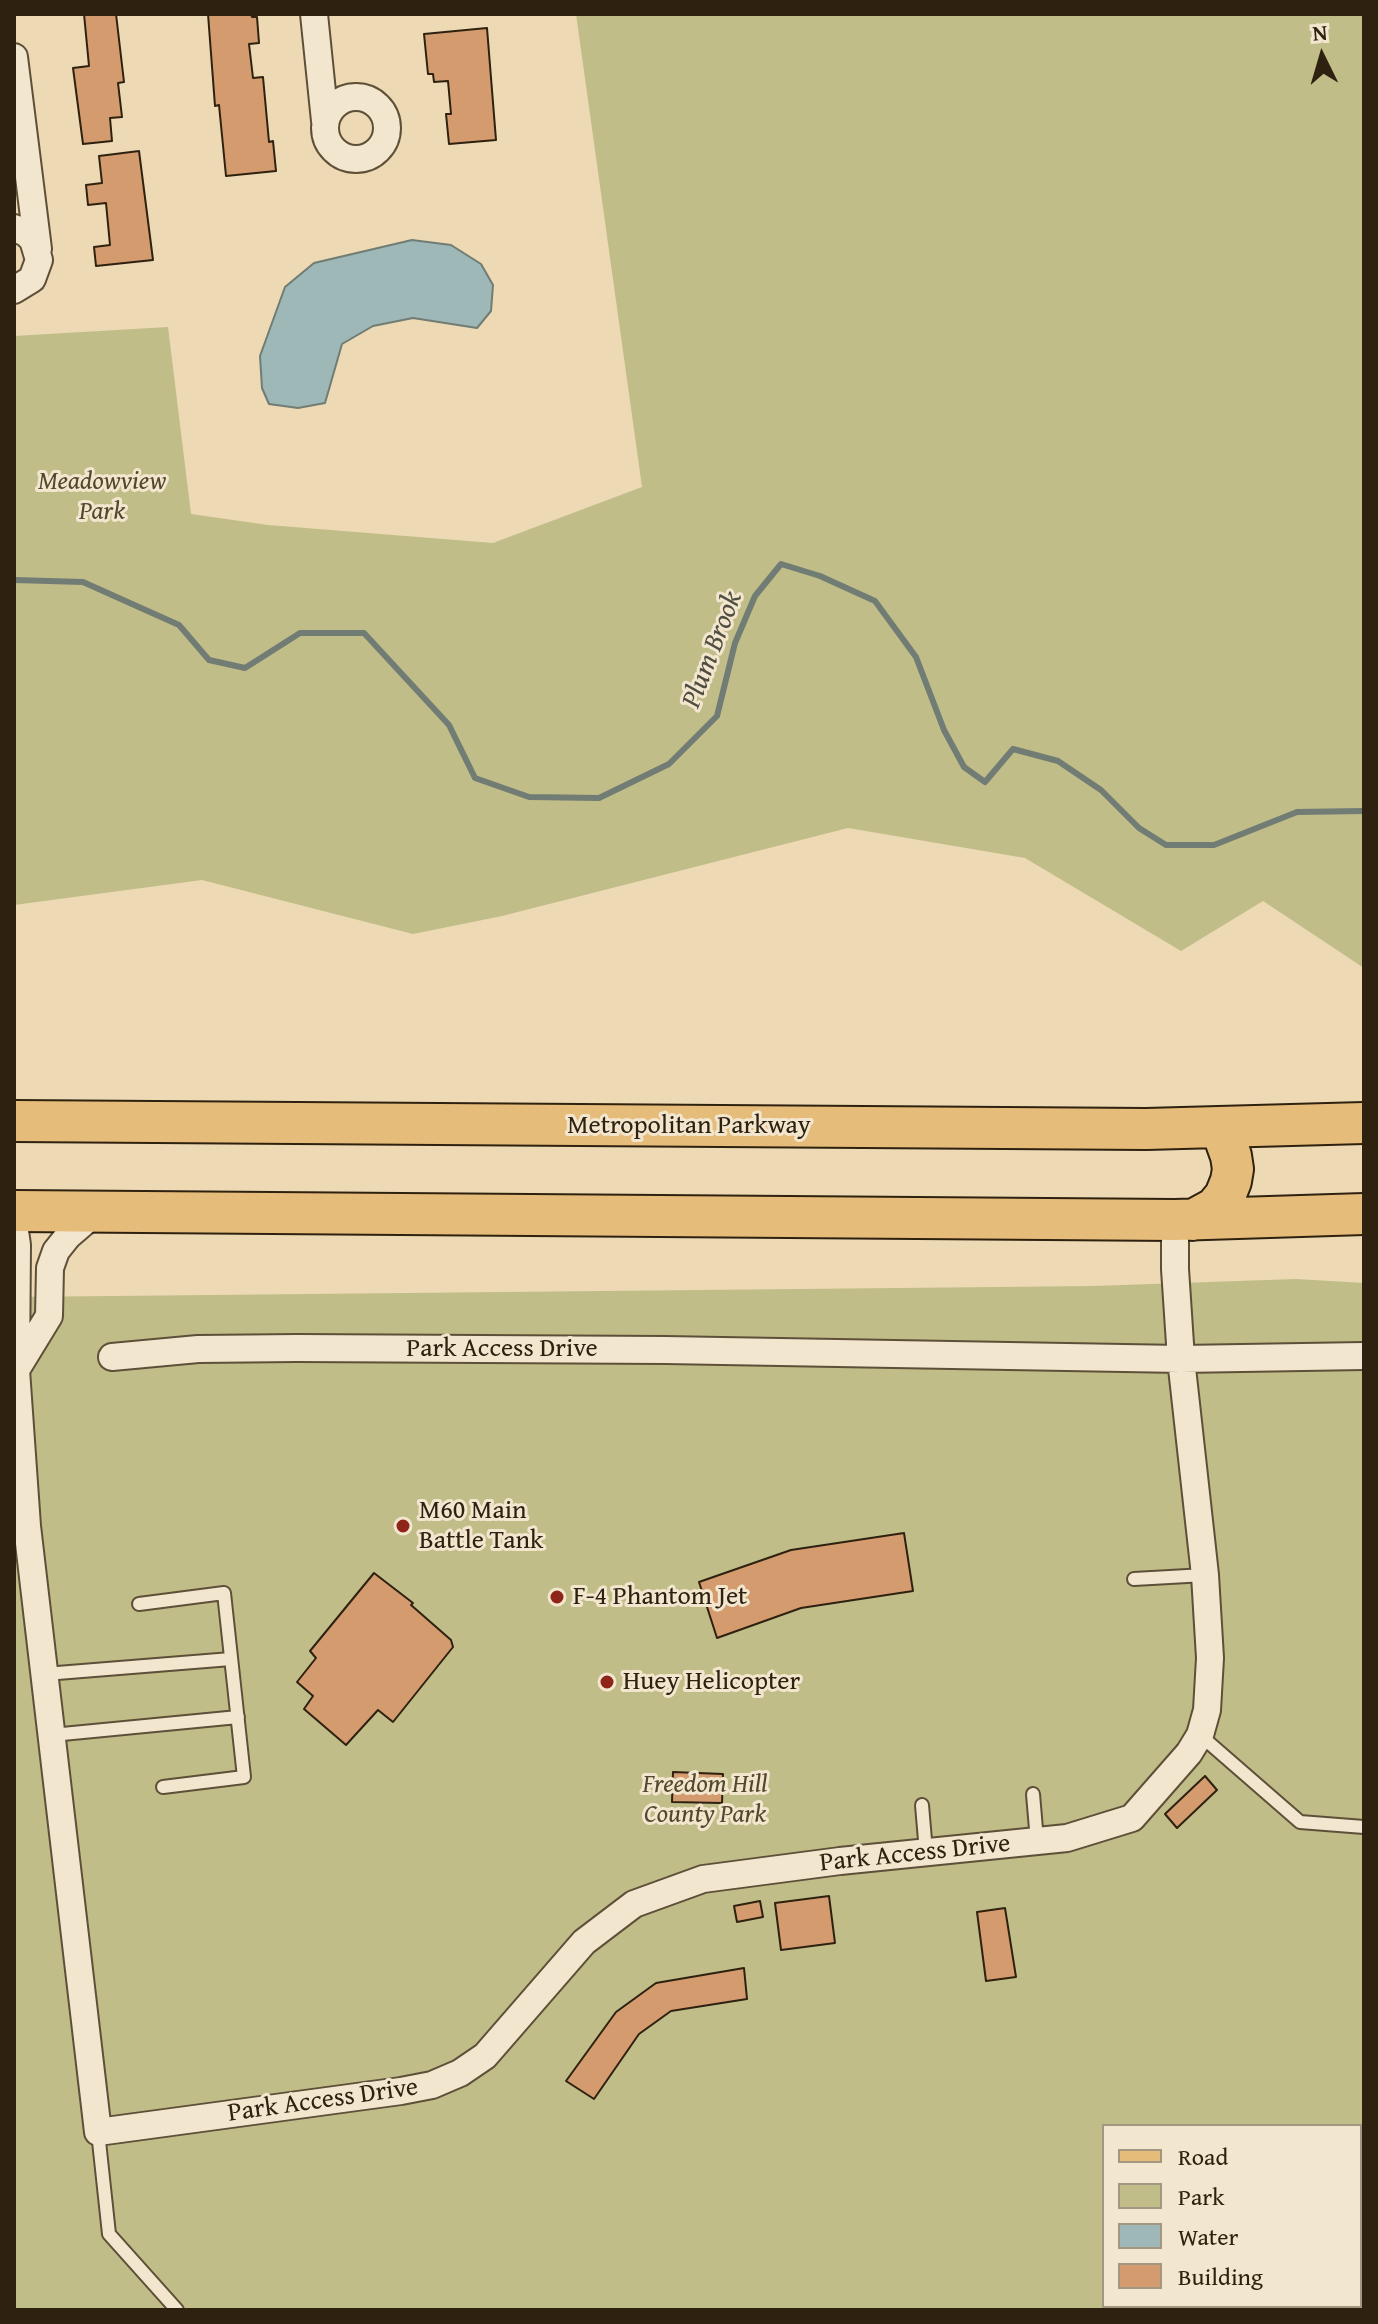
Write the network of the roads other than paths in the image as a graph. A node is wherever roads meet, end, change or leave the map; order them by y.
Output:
1 (314, 14) edge
2 (14, 57) edge
3 (322, 78) junction
4 (354, 96) junction
5 (325, 121) junction
6 (31, 197) junction
7 (14, 219) edge
8 (14, 228) edge
9 (38, 249) junction
10 (14, 290) edge
11 (14, 1121) edge
12 (1364, 1123) edge
13 (1221, 1128) junction
14 (14, 1211) edge
15 (97, 1211) junction
16 (1364, 1214) edge
17 (1184, 1220) junction
18 (14, 1224) edge
19 (1364, 1356) edge
20 (112, 1357) dead end
21 (1181, 1359) junction
22 (15, 1368) edge
23 (20, 1526) edge
24 (1205, 1575) junction
25 (1134, 1579) dead end
26 (139, 1604) dead end
27 (231, 1659) junction
28 (45, 1674) junction
29 (238, 1717) junction
30 (52, 1735) junction
31 (1200, 1735) junction
32 (163, 1787) dead end
33 (1033, 1794) dead end
34 (922, 1805) dead end
35 (1364, 1827) edge
36 (1037, 1841) junction
37 (926, 1852) junction
38 (98, 2132) junction
39 (177, 2310) edge

1 - 3 street
2 - 6 street
3 - 4 street
3 - 5 street
4 - 5 street
4 - 5 street
6 - 7 street
6 - 9 street
8 - 9 street
9 - 10 street
11 - 13 main road, Metropolitan Parkway
12 - 13 main road, Metropolitan Parkway
13 - 17 main road
14 - 15 main road
15 - 17 main road
15 - 22 street
16 - 17 main road
17 - 21 street, Park Access Drive
18 - 22 street
19 - 21 street, Park Access Drive
20 - 21 street, Park Access Drive
21 - 24 street, Park Access Drive
22 - 23 street
23 - 28 street
24 - 25 lane
24 - 31 street, Park Access Drive
26 - 27 lane
27 - 28 lane
27 - 29 lane
28 - 30 street
29 - 30 lane
29 - 32 lane
30 - 38 street
31 - 35 lane
31 - 36 street, Park Access Drive
33 - 36 lane
34 - 37 lane
36 - 37 street, Park Access Drive
37 - 38 street, Park Access Drive
38 - 39 lane

